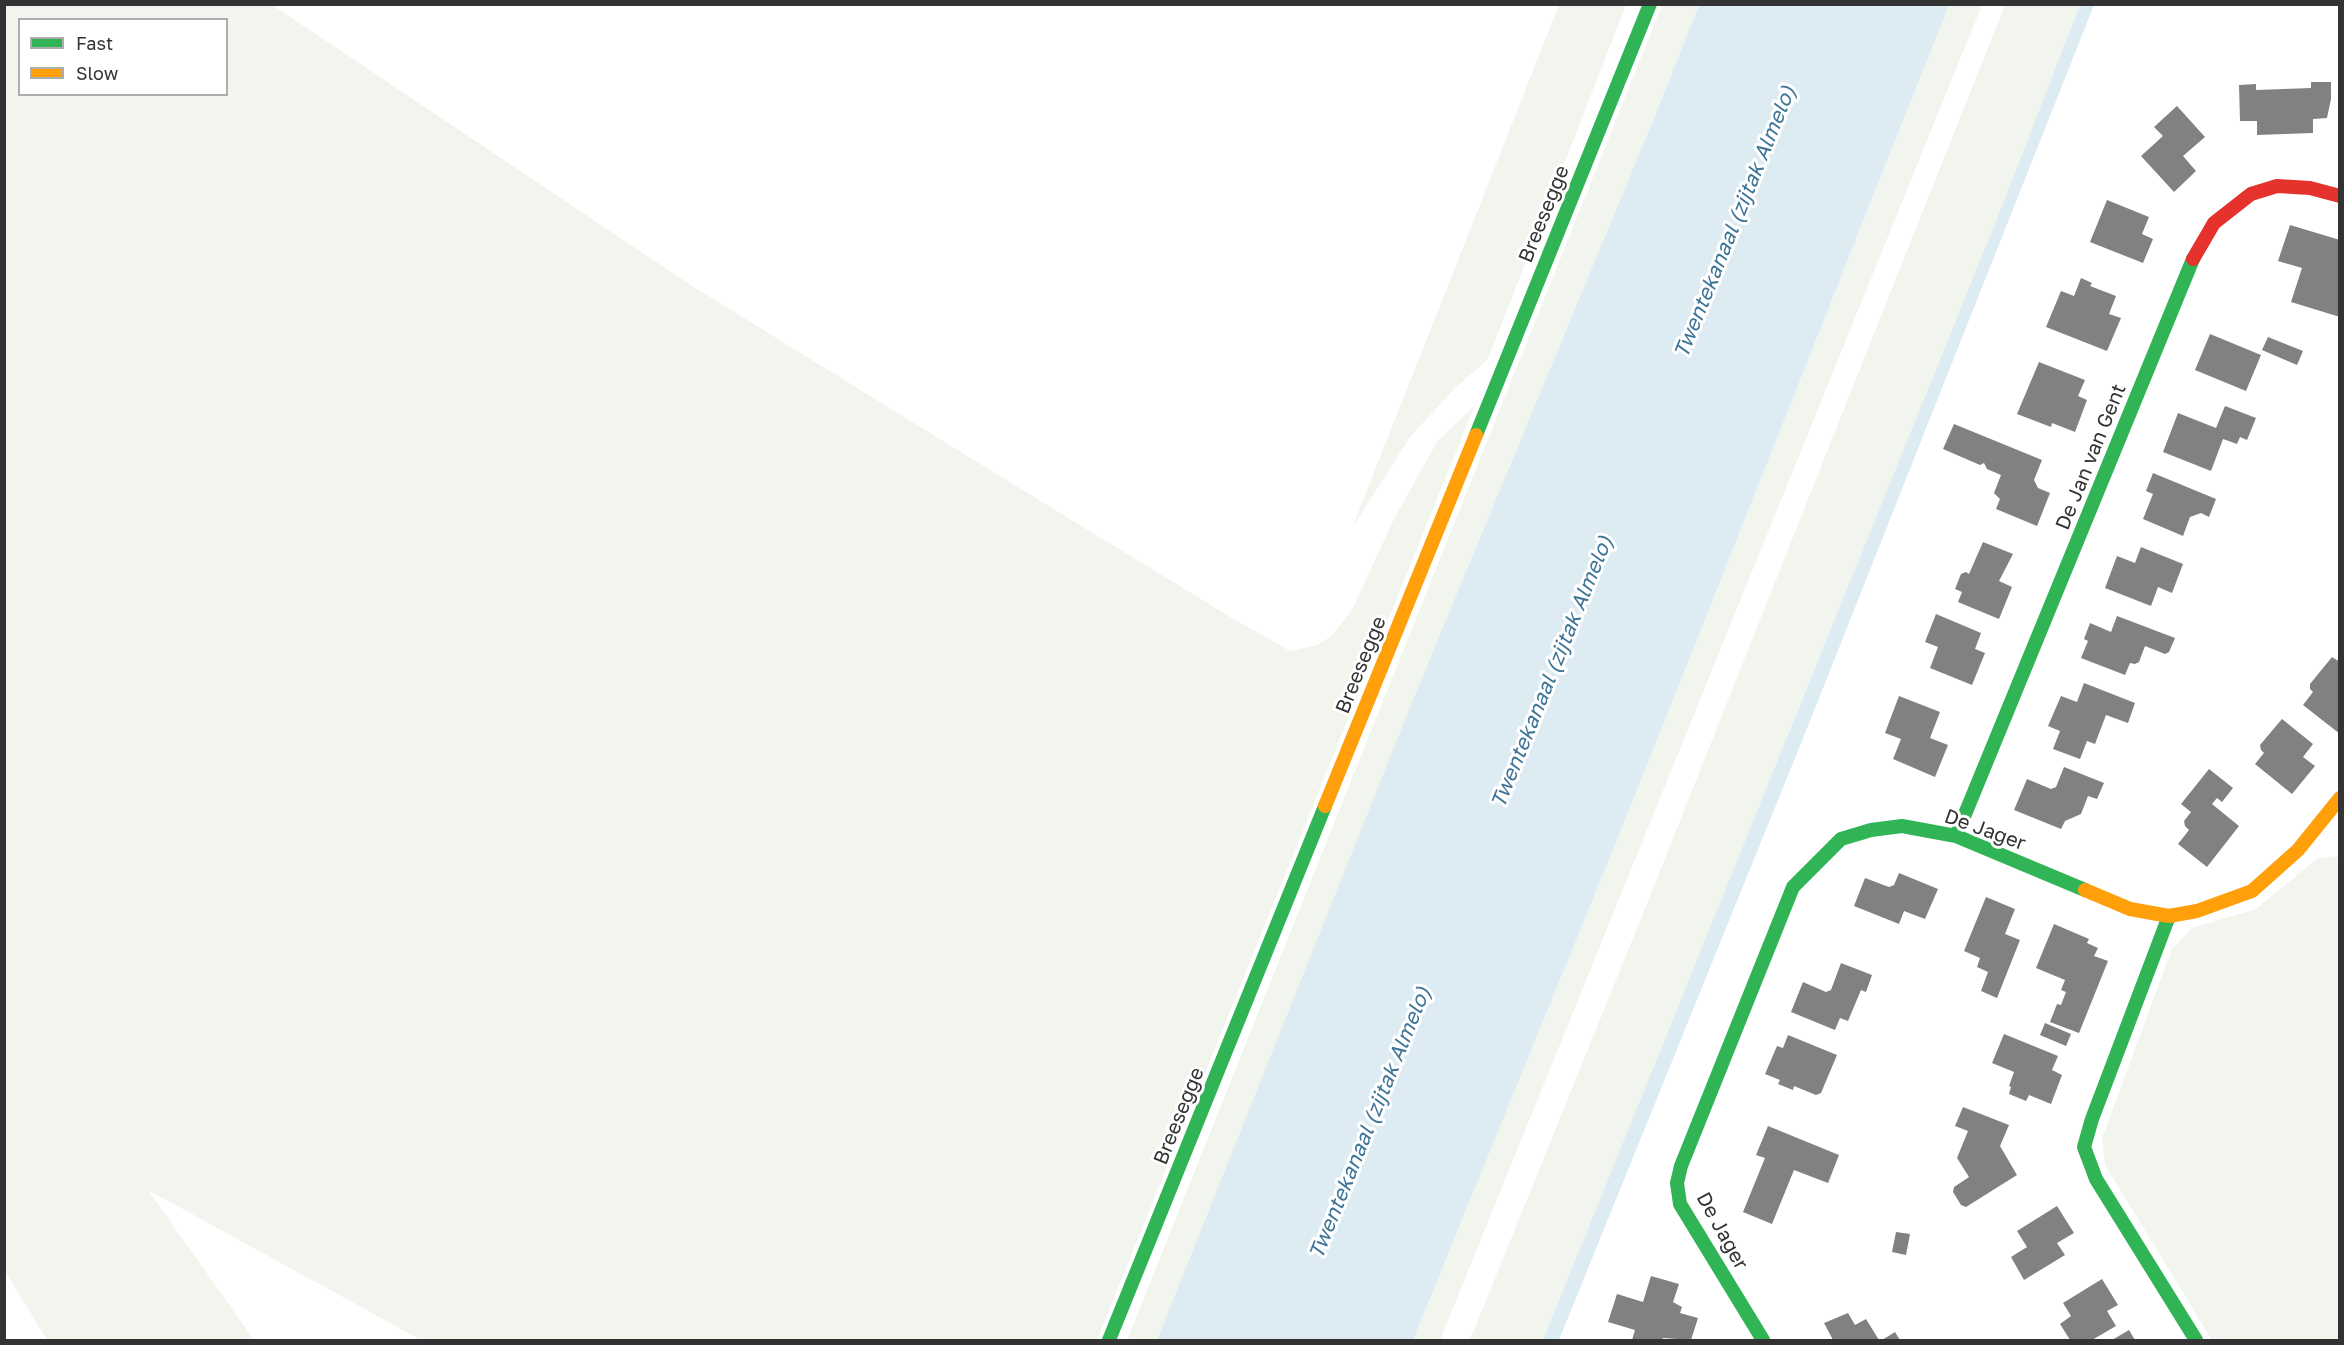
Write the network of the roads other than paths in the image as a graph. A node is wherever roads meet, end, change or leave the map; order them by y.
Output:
1 (1650, 4) edge
2 (2340, 196) edge
3 (2340, 798) edge
4 (1956, 836) junction
5 (2169, 916) junction
6 (1110, 1341) edge
7 (1763, 1341) edge
8 (2196, 1341) edge

1 - 6 street, Breesegge
2 - 4 street, De Jan van Gent
3 - 5 street
4 - 5 street, De Jager
4 - 7 street, De Jager
5 - 8 street

